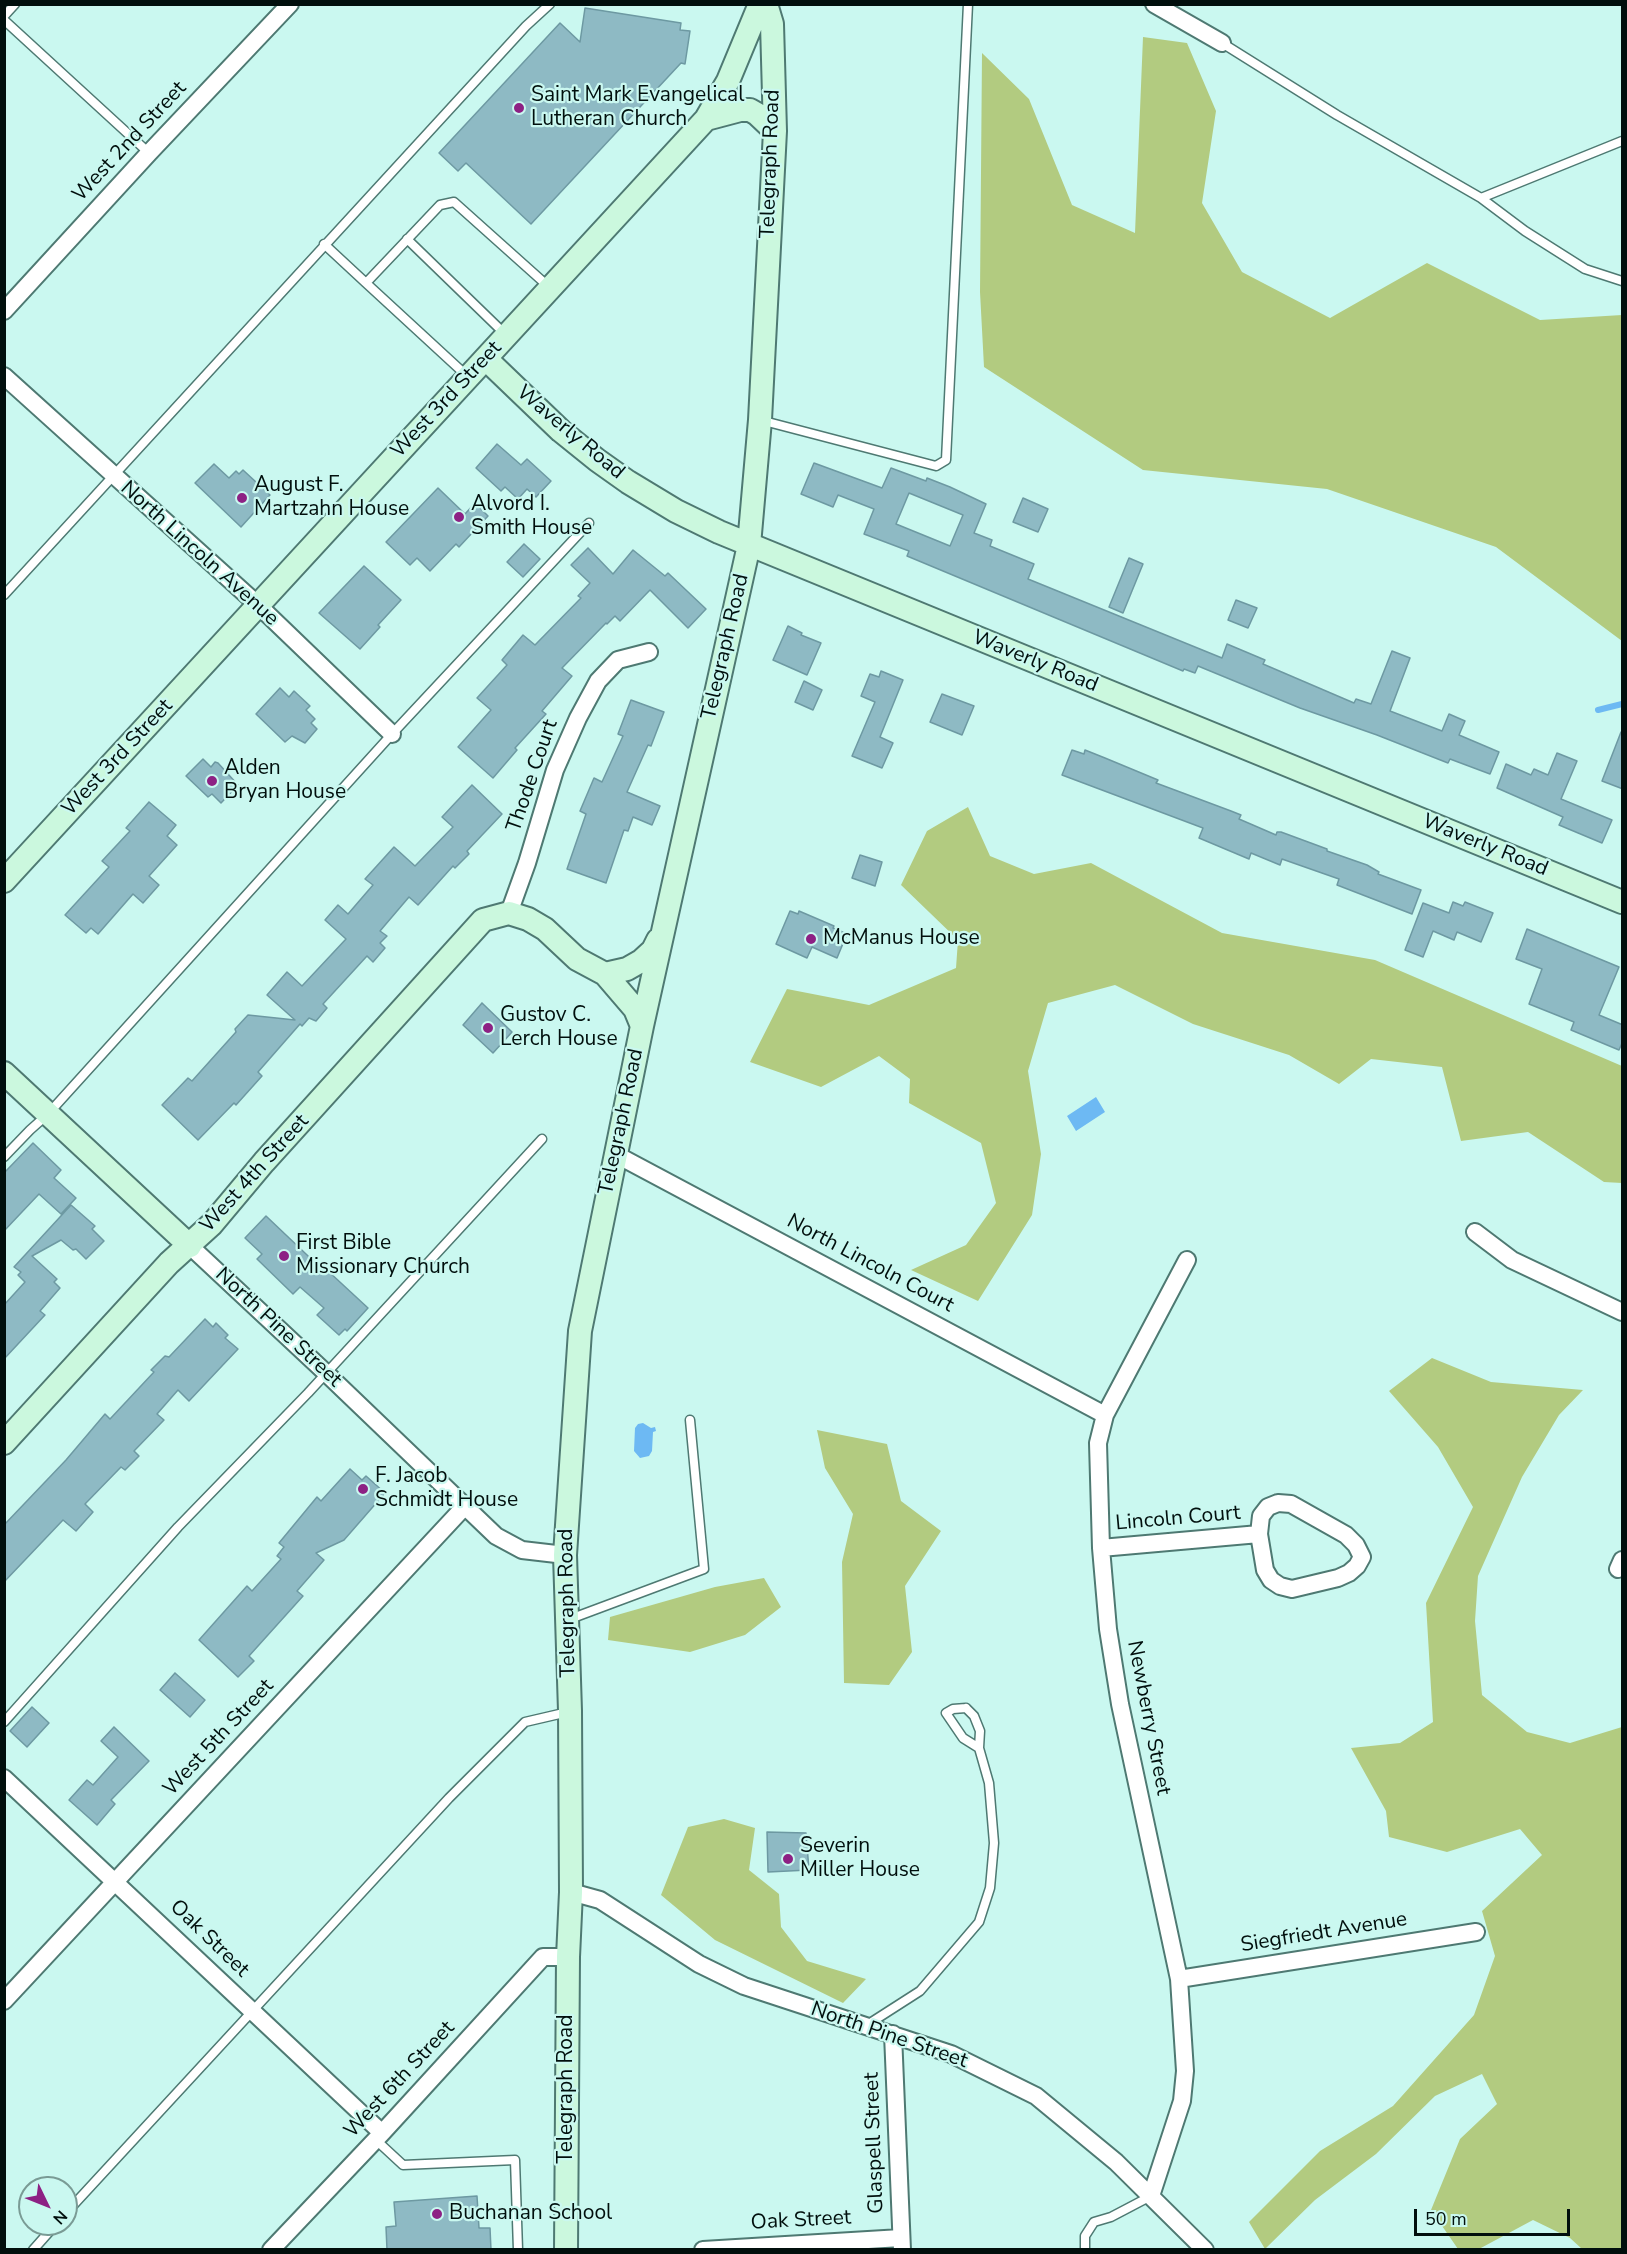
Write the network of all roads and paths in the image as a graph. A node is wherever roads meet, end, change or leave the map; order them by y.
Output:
1 (15, 4) edge
2 (290, 4) edge
3 (550, 4) edge
4 (760, 4) edge
5 (766, 4) edge
6 (968, 4) edge
7 (1154, 4) edge
8 (4, 18) edge
9 (1222, 43) joint
10 (706, 119) junction
11 (775, 131) junction
12 (1623, 141) edge
13 (149, 153) junction
14 (1481, 198) junction
15 (407, 239) junction
16 (324, 244) junction
17 (1623, 280) edge
18 (366, 283) junction
19 (550, 288) junction
20 (4, 311) edge
21 (507, 335) junction
22 (486, 359) junction
23 (4, 376) edge
24 (468, 376) junction
25 (760, 420) junction
26 (112, 475) junction
27 (589, 523) dead end
28 (749, 545) junction
29 (4, 595) edge
30 (259, 606) junction
31 (649, 652) dead end
32 (392, 734) junction
33 (4, 881) edge
34 (1623, 902) edge
35 (509, 913) junction
36 (662, 933) junction
37 (604, 974) junction
38 (642, 1026) junction
39 (4, 1073) edge
40 (48, 1114) junction
41 (542, 1139) dead end
42 (615, 1154) junction
43 (4, 1157) edge
44 (1475, 1232) dead end
45 (190, 1246) junction
46 (1187, 1260) dead end
47 (1623, 1312) edge
48 (326, 1372) junction
49 (1105, 1415) junction
50 (690, 1420) dead end
51 (4, 1443) edge
52 (466, 1505) junction
53 (1258, 1534) junction
54 (1101, 1548) junction
55 (565, 1555) junction
56 (566, 1620) junction
57 (570, 1711) junction
58 (4, 1722) edge
59 (979, 1748) junction
60 (4, 1778) edge
61 (116, 1881) junction
62 (571, 1892) junction
63 (1476, 1932) dead end
64 (568, 1957) junction
65 (1179, 1979) junction
66 (4, 2001) edge
67 (251, 2011) junction
68 (866, 2025) junction
69 (893, 2034) junction
70 (379, 2136) junction
71 (1151, 2196) junction
72 (78, 2200) edge
73 (45, 2236) edge
74 (902, 2244) edge
75 (727, 2249) edge
76 (33, 2250) edge
77 (272, 2250) edge
78 (518, 2250) edge
79 (566, 2250) edge
80 (703, 2250) edge
81 (1085, 2250) edge
82 (1205, 2250) edge

1 - 8 lane
2 - 13 street, West 2nd Street
3 - 16 lane
4 - 10 street, West 3rd Street
5 - 11 street, Telegraph Road
6 - 25 lane
7 - 9 street
8 - 13 lane
9 - 14 lane
10 - 11 street
10 - 19 street, West 3rd Street
11 - 25 street, Telegraph Road
12 - 14 lane
13 - 20 street, West 2nd Street
14 - 17 lane
15 - 18 lane
15 - 19 lane
15 - 21 lane
16 - 18 lane
16 - 26 lane
18 - 24 lane
19 - 21 street, West 3rd Street
21 - 22 street, West 3rd Street
22 - 24 street, West 3rd Street
22 - 28 street, Waverly Road
23 - 26 street, North Lincoln Avenue
24 - 30 street, West 3rd Street
25 - 28 street, Telegraph Road
26 - 29 lane
26 - 30 street, North Lincoln Avenue
27 - 32 lane
28 - 34 street, Waverly Road
28 - 36 street, Telegraph Road
30 - 32 street, North Lincoln Avenue
30 - 33 street, West 3rd Street
31 - 35 street, Thode Court
32 - 40 lane
35 - 37 street
35 - 45 street, West 4th Street
36 - 37 street
36 - 38 street, Telegraph Road
37 - 38 street
38 - 42 street, Telegraph Road
39 - 40 street, North Pine Street
40 - 43 lane
40 - 45 street, North Pine Street
41 - 48 lane
42 - 49 street, North Lincoln Court
42 - 55 street, Telegraph Road
44 - 47 street
45 - 48 street, North Pine Street
45 - 51 street, West 4th Street
46 - 49 street, Newberry Street
48 - 52 street, North Pine Street
48 - 58 lane
49 - 54 street, Newberry Street
50 - 56 lane
52 - 55 street, North Pine Street
52 - 61 street, West 5th Street
53 - 53 street, Lincoln Court
53 - 54 street, Lincoln Court
54 - 65 street, Newberry Street
55 - 56 street, Telegraph Road
56 - 57 street, Telegraph Road
57 - 62 street, Telegraph Road
57 - 67 lane
59 - 59 lane
59 - 68 lane
60 - 61 street, Oak Street
61 - 66 street, West 5th Street
61 - 67 street, Oak Street
62 - 64 street, Telegraph Road
62 - 68 street, North Pine Street
63 - 65 street, Siegfriedt Avenue
64 - 70 street, West 6th Street
64 - 79 street, Telegraph Road
65 - 71 street, Newberry Street
67 - 70 street, Oak Street
67 - 72 lane
68 - 69 street, North Pine Street
69 - 71 street, North Pine Street
69 - 74 street, Glaspell Street
70 - 77 street, West 6th Street
70 - 78 lane
71 - 81 lane
71 - 82 street, North Pine Street
73 - 76 lane
74 - 75 street, Oak Street
75 - 80 street, Oak Street

